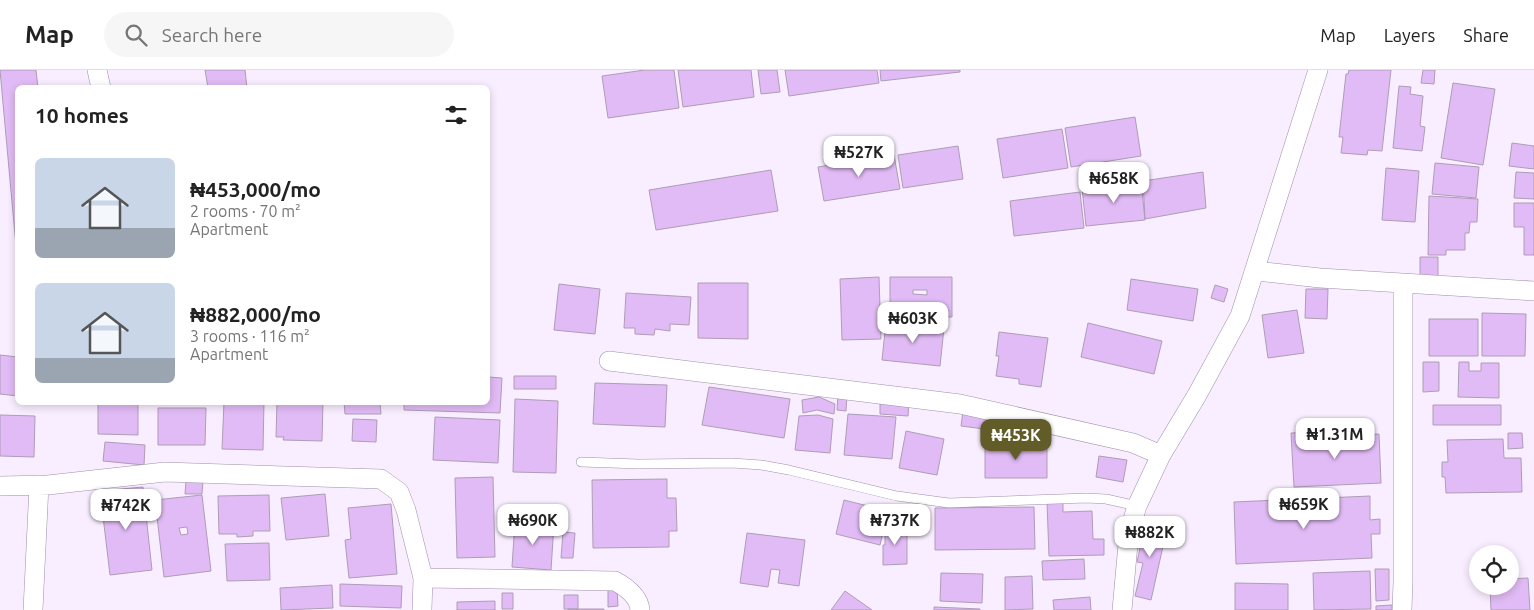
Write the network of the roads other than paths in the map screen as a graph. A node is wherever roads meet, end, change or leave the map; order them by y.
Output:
1 (97, 70) edge
2 (1318, 70) edge
3 (100, 85) edge
4 (1256, 271) junction
5 (1403, 284) junction
6 (1534, 291) edge
7 (609, 361) dead end
8 (1161, 454) junction
9 (581, 462) dead end
10 (39, 485) junction
11 (0, 486) edge
12 (1136, 506) junction
13 (423, 578) junction
14 (33, 610) edge
15 (422, 610) edge
16 (640, 610) edge
17 (1122, 610) edge
18 (1402, 610) edge

1 - 3 street
2 - 4 street
4 - 5 street
4 - 8 street
5 - 6 street
5 - 18 street
7 - 8 street
8 - 12 street
9 - 12 lane
10 - 11 street
10 - 13 street
10 - 14 street
12 - 17 street
13 - 15 street
13 - 16 street

